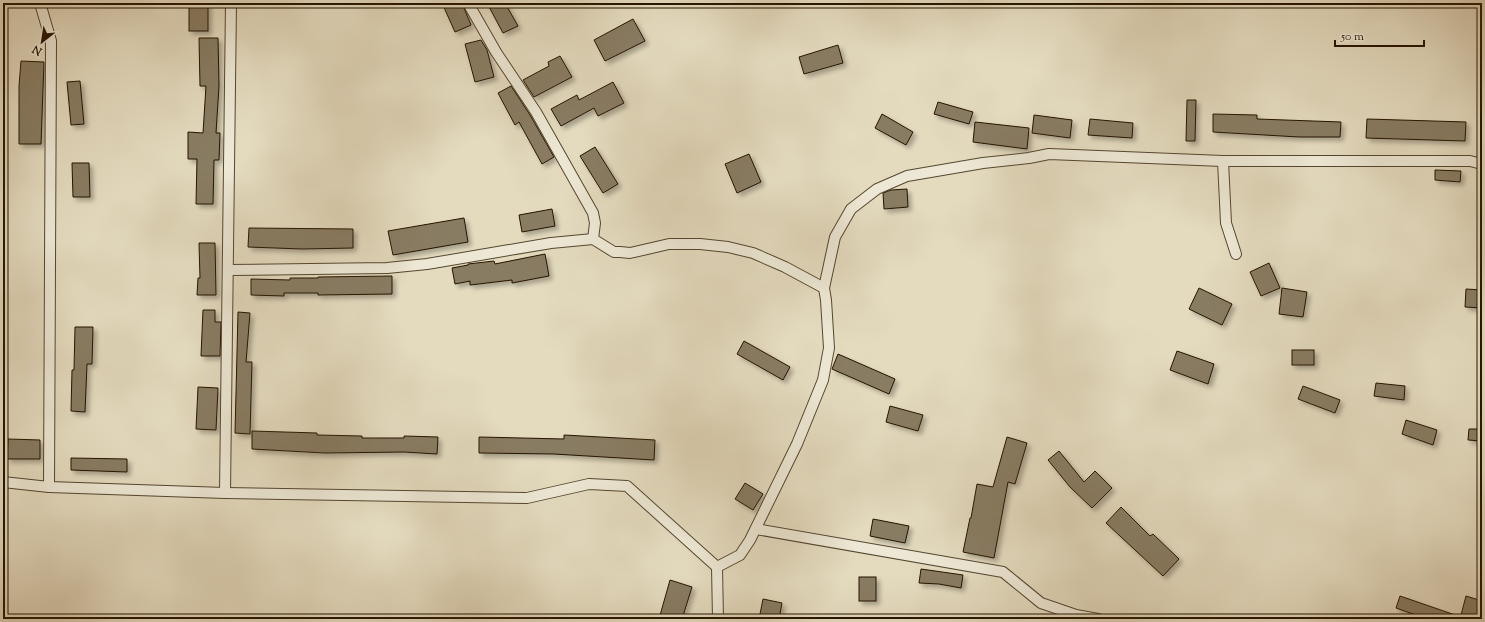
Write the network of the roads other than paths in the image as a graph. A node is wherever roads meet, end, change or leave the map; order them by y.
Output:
1 (40, 3) edge
2 (231, 3) edge
3 (468, 3) edge
4 (1223, 161) junction
5 (1482, 164) edge
6 (593, 239) junction
7 (1236, 254) dead end
8 (228, 270) junction
9 (824, 288) junction
10 (3, 482) edge
11 (49, 486) junction
12 (225, 493) junction
13 (756, 529) junction
14 (717, 566) junction
15 (718, 619) edge
16 (1098, 619) edge

1 - 11 street
2 - 8 street
3 - 6 street
4 - 5 street
4 - 7 street
4 - 9 street
6 - 8 street
6 - 9 street
8 - 12 street
9 - 13 street
10 - 11 street
11 - 12 street
12 - 14 street
13 - 14 street
13 - 16 street
14 - 15 street

